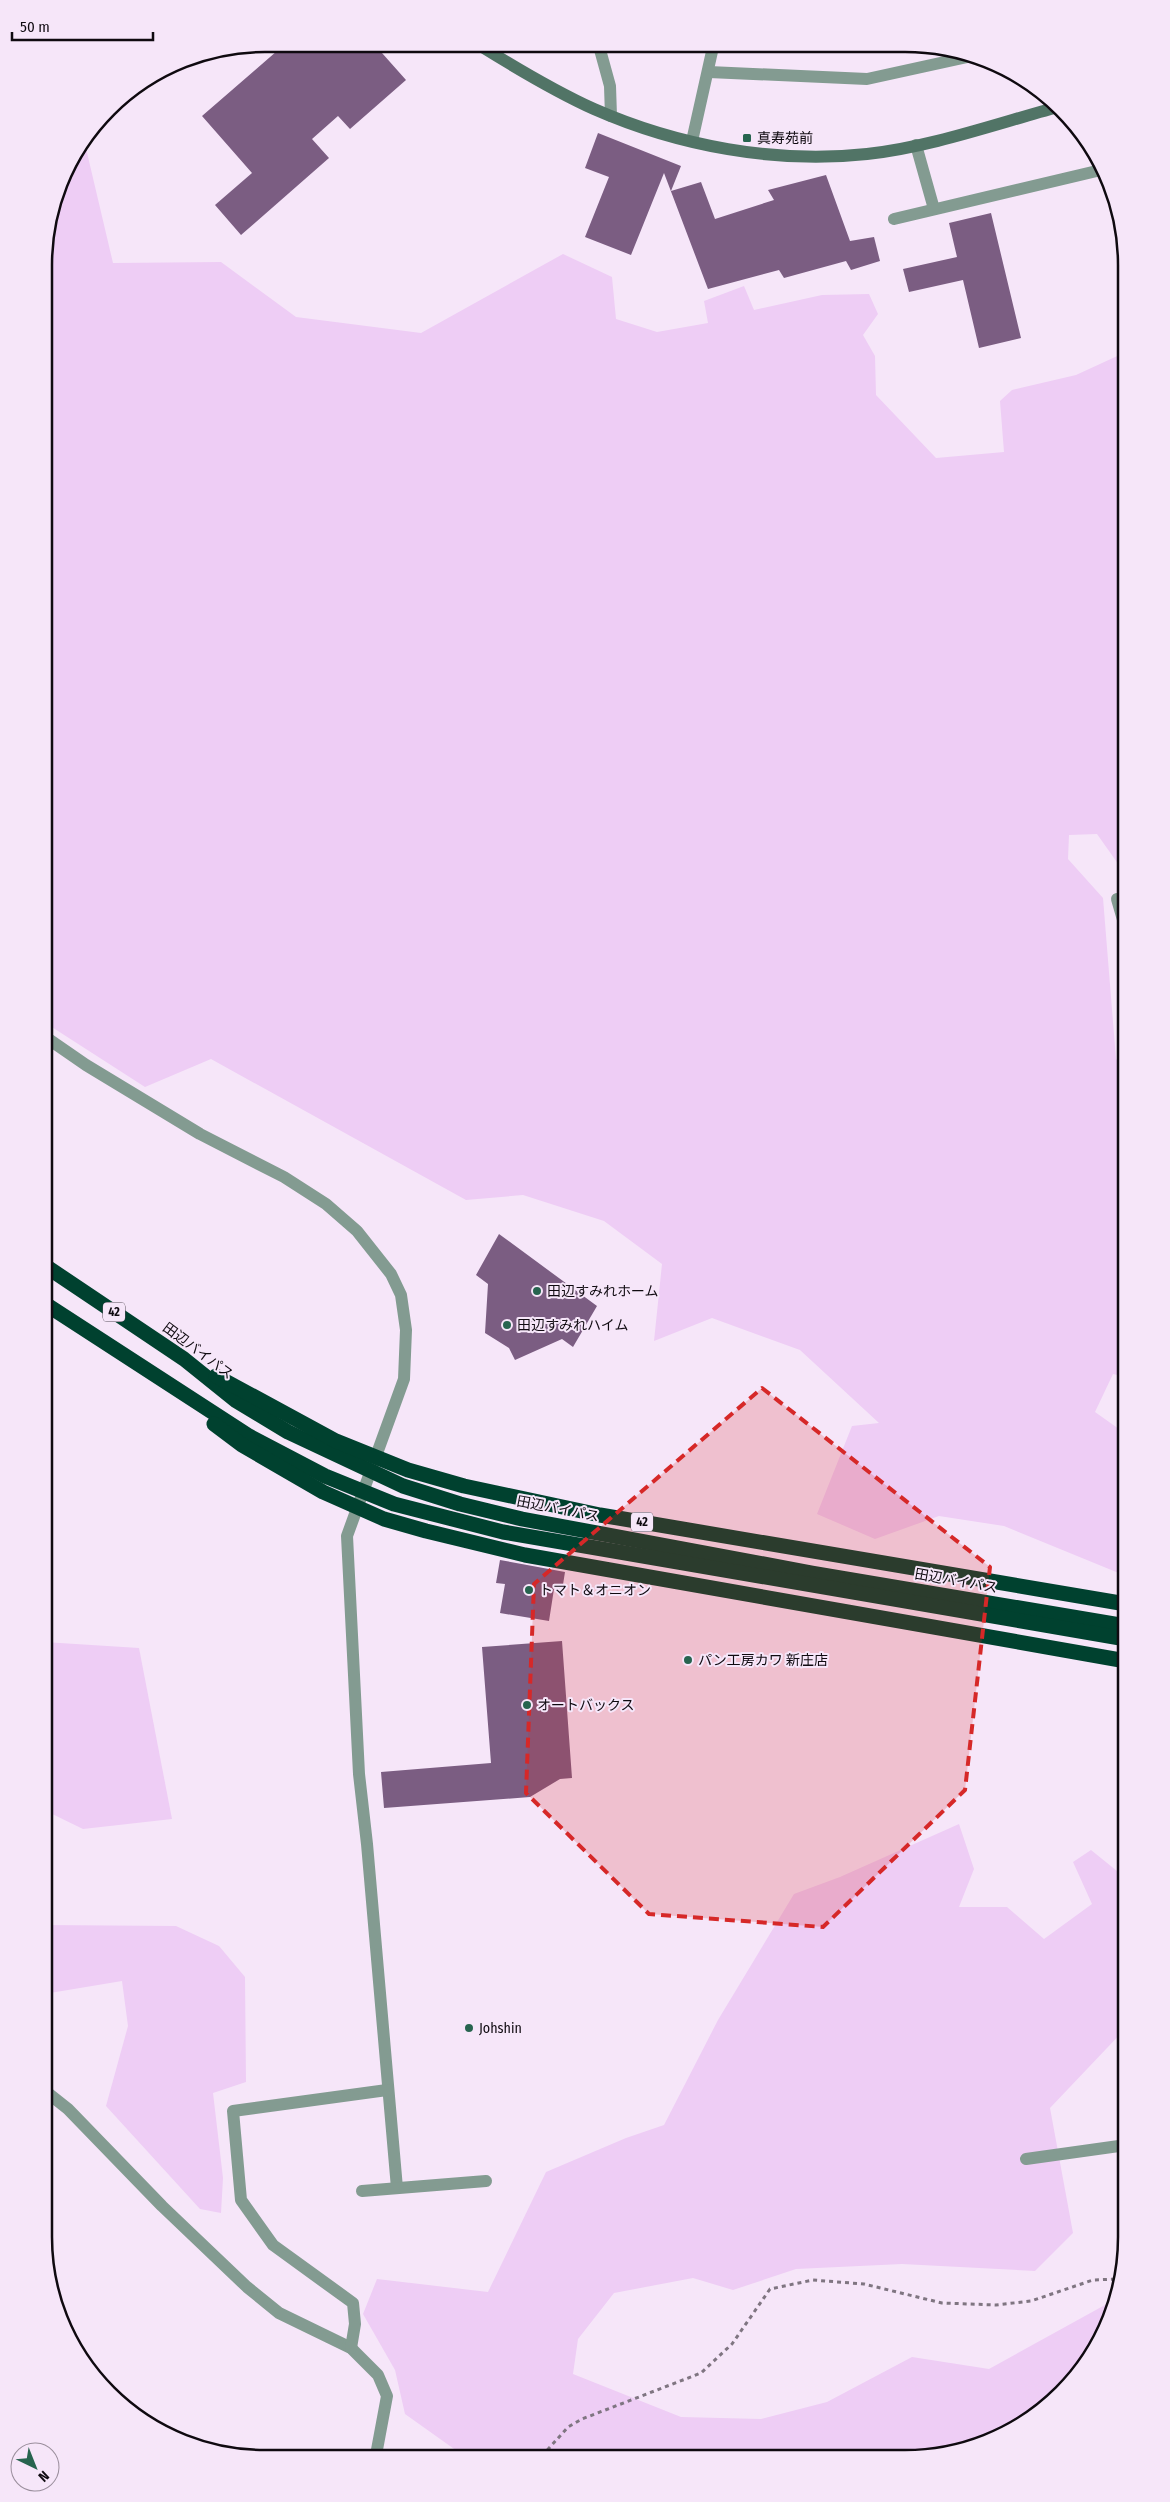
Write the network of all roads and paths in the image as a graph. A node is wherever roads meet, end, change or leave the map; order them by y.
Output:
1 (490, 52) edge
2 (601, 52) edge
3 (712, 52) edge
4 (956, 59) edge
5 (709, 72) junction
6 (1049, 109) edge
7 (611, 116) junction
8 (692, 141) junction
9 (916, 145) junction
10 (1096, 171) edge
11 (934, 209) junction
12 (894, 219) dead end
13 (1117, 899) dead end
14 (1118, 902) edge
15 (52, 1042) edge
16 (52, 1270) edge
17 (52, 1308) edge
18 (184, 1359) junction
19 (137, 1365) junction
20 (375, 1457) junction
21 (370, 1472) junction
22 (363, 1493) junction
23 (357, 1508) junction
24 (812, 1578) junction
25 (1118, 1603) edge
26 (1118, 1625) edge
27 (1118, 1637) edge
28 (1118, 1660) edge
29 (387, 2090) junction
30 (52, 2096) edge
31 (1118, 2147) edge
32 (1026, 2159) dead end
33 (486, 2181) dead end
34 (397, 2188) junction
35 (362, 2191) dead end
36 (1113, 2279) edge
37 (351, 2348) junction
38 (377, 2450) edge
39 (547, 2450) edge

1 - 7 street
2 - 7 street
3 - 5 street
4 - 5 street
5 - 8 street
6 - 9 street
7 - 8 street
8 - 9 street
9 - 11 street
10 - 11 street
11 - 12 street
13 - 14 street
15 - 20 street
16 - 18 highway, 田辺バイパス / 42
17 - 19 highway, 田辺バイパス / 42
18 - 20 highway, 42
18 - 21 highway, 田辺バイパス / 42
19 - 22 highway, 田辺バイパス / 42
19 - 23 highway, 42
20 - 21 street
20 - 25 highway, 42
21 - 22 street
21 - 24 highway, 田辺バイパス / 42
22 - 23 street
22 - 24 highway, 田辺バイパス / 42
23 - 28 highway, 42
23 - 29 street
24 - 26 highway, 田辺バイパス / 42
24 - 27 highway, 田辺バイパス / 42
29 - 34 street
29 - 37 street
30 - 37 street
31 - 32 street
33 - 34 street
34 - 35 street
36 - 39 path
37 - 38 street

